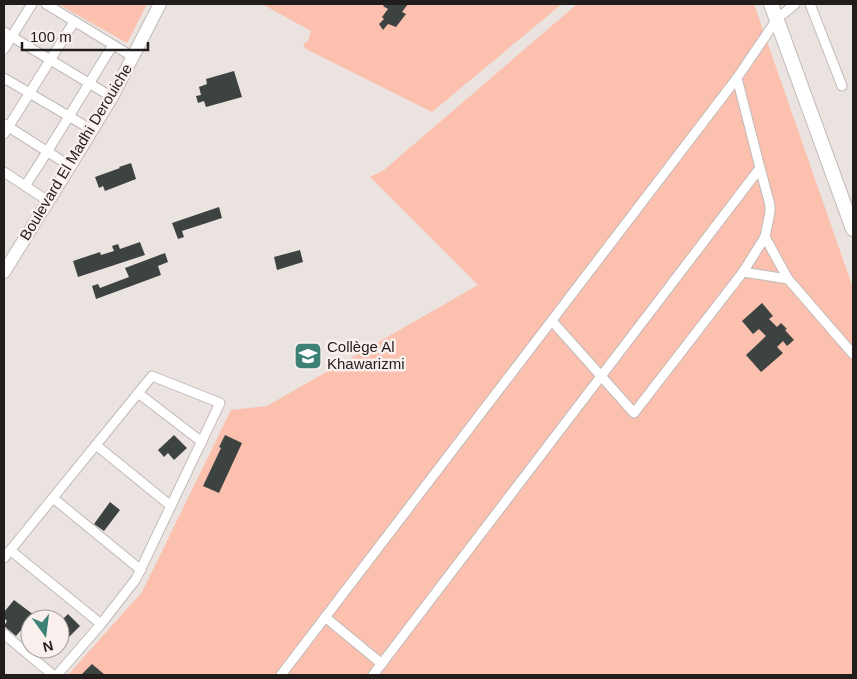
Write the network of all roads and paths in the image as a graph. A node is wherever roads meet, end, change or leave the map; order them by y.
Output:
1 (32, 4) edge
2 (46, 4) edge
3 (160, 4) edge
4 (771, 4) edge
5 (795, 4) edge
6 (810, 4) edge
7 (780, 12) edge
8 (74, 22) junction
9 (8, 35) edge
10 (113, 45) junction
11 (4, 49) edge
12 (133, 57) junction
13 (50, 59) junction
14 (4, 78) edge
15 (737, 78) junction
16 (88, 83) junction
17 (842, 86) dead end
18 (29, 92) junction
19 (112, 97) junction
20 (68, 117) junction
21 (5, 128) edge
22 (92, 130) junction
23 (48, 152) junction
24 (70, 166) junction
25 (760, 168) junction
26 (4, 172) edge
27 (25, 186) junction
28 (48, 201) junction
29 (853, 206) edge
30 (853, 229) edge
31 (765, 237) junction
32 (4, 272) edge
33 (744, 272) junction
34 (788, 279) junction
35 (552, 320) junction
36 (853, 354) edge
37 (602, 376) junction
38 (138, 393) junction
39 (202, 442) junction
40 (96, 445) junction
41 (53, 498) junction
42 (171, 506) junction
43 (7, 554) edge
44 (140, 570) junction
45 (325, 617) junction
46 (101, 624) junction
47 (4, 634) edge
48 (382, 664) junction
49 (53, 675) edge
50 (57, 675) edge
51 (281, 675) edge
52 (373, 675) edge

1 - 9 street
2 - 8 street
3 - 12 street, Boulevard El Madhi Derouiche
4 - 7 main road
5 - 7 street
6 - 17 street
7 - 15 street
7 - 29 main road
7 - 30 main road
8 - 10 street
8 - 13 street
9 - 11 street
9 - 13 street
10 - 12 street
10 - 16 street
12 - 19 street, Boulevard El Madhi Derouiche
13 - 16 street
13 - 18 street
14 - 18 street
15 - 25 street
15 - 35 street
16 - 19 street
16 - 20 street
18 - 20 street
18 - 21 street
19 - 22 street, Boulevard El Madhi Derouiche
20 - 22 street
20 - 23 street
21 - 23 street
22 - 24 street, Boulevard El Madhi Derouiche
23 - 24 street
23 - 27 street
24 - 28 street, Boulevard El Madhi Derouiche
25 - 31 street
25 - 37 street
26 - 27 street
27 - 28 street
28 - 32 street, Boulevard El Madhi Derouiche
31 - 33 street
31 - 34 street
33 - 34 street
33 - 37 street
34 - 36 street
35 - 37 street
35 - 45 street
37 - 48 street
38 - 39 street
38 - 39 street
38 - 40 street
39 - 42 street
40 - 41 street
40 - 42 street
41 - 43 street
41 - 44 street
42 - 44 street
43 - 46 street
44 - 46 street
45 - 48 street
45 - 51 street
46 - 50 street
47 - 49 street
48 - 52 street

